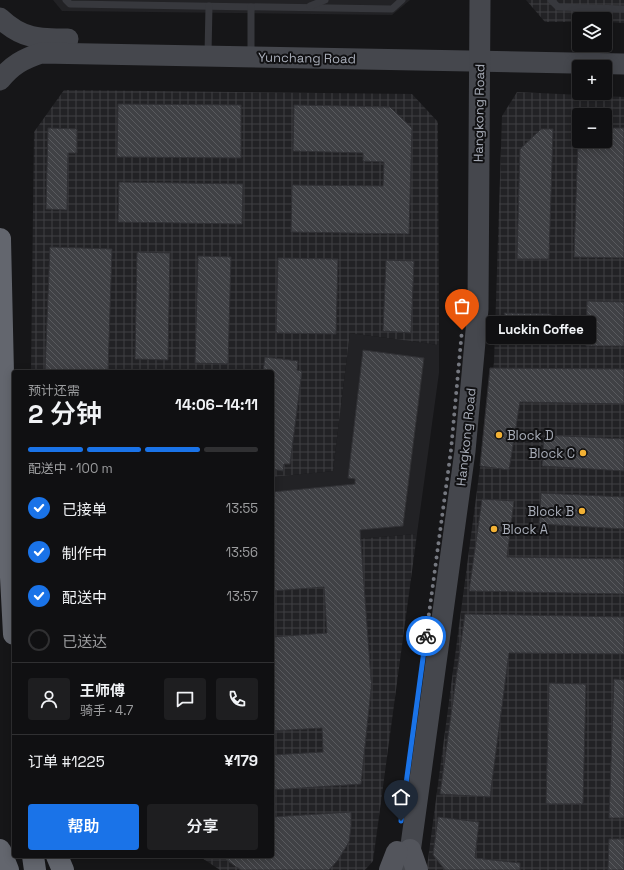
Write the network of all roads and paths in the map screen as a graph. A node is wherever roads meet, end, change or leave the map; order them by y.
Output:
1 (66, 0) edge
2 (137, 0) edge
3 (325, 0) edge
4 (402, 0) edge
5 (466, 0) edge
6 (480, 0) edge
7 (551, 0) edge
8 (146, 5) junction
9 (209, 6) junction
10 (252, 7) junction
11 (306, 8) junction
12 (624, 9) edge
13 (0, 18) edge
14 (208, 48) junction
15 (251, 49) junction
16 (624, 50) edge
17 (473, 54) junction
18 (624, 64) edge
19 (0, 80) edge
20 (0, 239) edge
21 (12, 599) edge
22 (0, 850) edge
23 (33, 858) edge
24 (58, 858) edge
25 (400, 862) edge
26 (8, 870) edge
27 (35, 870) edge
28 (62, 870) edge
29 (417, 870) edge

1 - 8 lane
2 - 8 lane
3 - 11 lane
4 - 11 lane
5 - 17 street, Hangkong Road
6 - 17 street, Hangkong Road
7 - 12 lane
8 - 9 lane
9 - 10 lane
9 - 14 lane
10 - 11 lane
10 - 15 lane
13 - 14 street, Yunchang Road
14 - 15 street, Yunchang Road
14 - 19 street, Yunchang Road
15 - 17 street, Yunchang Road
16 - 17 street, Yunchang Road
17 - 18 street, Yunchang Road
17 - 25 street, Hangkong Road
20 - 21 highway
22 - 26 highway
23 - 27 highway
24 - 28 highway
25 - 29 main road

